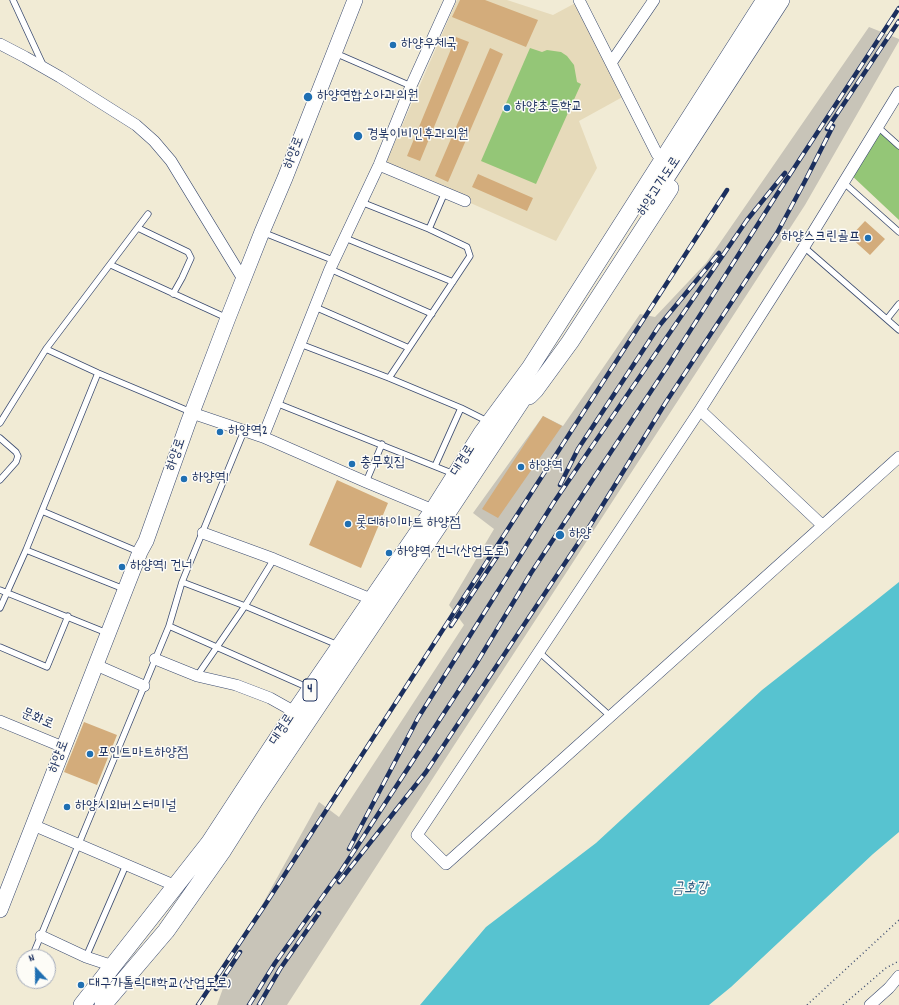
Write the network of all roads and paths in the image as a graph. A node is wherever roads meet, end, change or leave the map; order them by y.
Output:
1 (13, 0) edge
2 (355, 0) edge
3 (450, 0) edge
4 (579, 0) edge
5 (654, 0) edge
6 (757, 0) edge
7 (765, 0) edge
8 (781, 0) edge
9 (794, 0) edge
10 (0, 44) edge
11 (334, 52) junction
12 (611, 63) junction
13 (44, 68) junction
14 (411, 86) junction
15 (899, 92) edge
16 (878, 126) junction
17 (899, 146) edge
18 (657, 154) junction
19 (379, 165) junction
20 (843, 182) junction
21 (445, 192) junction
22 (465, 201) dead end
23 (361, 202) junction
24 (148, 214) dead end
25 (138, 228) junction
26 (429, 229) junction
27 (262, 232) junction
28 (899, 232) edge
29 (345, 238) junction
30 (804, 247) junction
31 (111, 265) junction
32 (333, 265) junction
33 (243, 279) junction
34 (453, 282) junction
35 (172, 294) junction
36 (899, 304) edge
37 (315, 307) junction
38 (432, 314) junction
39 (228, 318) junction
40 (886, 319) junction
41 (899, 330) edge
42 (300, 344) junction
43 (409, 348) junction
44 (46, 349) junction
45 (534, 371) junction
46 (98, 373) junction
47 (388, 378) junction
48 (276, 403) junction
49 (461, 408) junction
50 (515, 408) junction
51 (700, 410) junction
52 (192, 413) junction
53 (0, 423) edge
54 (483, 427) junction
55 (244, 431) junction
56 (263, 437) junction
57 (0, 438) edge
58 (382, 444) junction
59 (899, 457) edge
60 (435, 466) junction
61 (456, 474) junction
62 (0, 480) edge
63 (366, 482) junction
64 (42, 511) junction
65 (440, 512) junction
66 (822, 525) junction
67 (203, 533) junction
68 (26, 550) junction
69 (140, 552) junction
70 (274, 559) junction
71 (182, 582) junction
72 (0, 590) edge
73 (126, 590) junction
74 (7, 592) junction
75 (371, 599) junction
76 (245, 606) junction
77 (0, 608) edge
78 (68, 616) junction
79 (169, 626) junction
80 (109, 633) junction
81 (339, 646) junction
82 (0, 647) edge
83 (216, 647) junction
84 (539, 652) junction
85 (155, 658) junction
86 (96, 665) junction
87 (197, 676) junction
88 (144, 686) junction
89 (311, 689) junction
90 (295, 712) junction
91 (610, 716) junction
92 (0, 721) edge
93 (63, 747) junction
94 (33, 825) junction
95 (78, 845) junction
96 (126, 865) junction
97 (176, 886) junction
98 (0, 910) edge
99 (899, 920) edge
100 (41, 936) junction
101 (35, 949) edge
102 (86, 957) junction
103 (899, 961) edge
104 (113, 966) junction
105 (899, 976) edge
106 (82, 1005) edge
107 (103, 1005) edge
108 (807, 1005) edge
109 (844, 1005) edge
110 (870, 1005) edge

1 - 13 lane
2 - 11 street, 하양로
3 - 14 street
4 - 12 street
5 - 12 street
6 - 18 main road
7 - 45 main road, 하양고가도로
8 - 45 main road, 하양고가도로
9 - 50 main road
10 - 13 street
11 - 14 lane
11 - 27 street, 하양로
12 - 18 street
13 - 33 street
14 - 19 street
15 - 16 street
16 - 17 lane
16 - 20 street
18 - 54 main road
19 - 21 street
19 - 23 street
20 - 28 lane
20 - 30 street
21 - 22 street
21 - 26 lane
23 - 26 lane
23 - 29 street
24 - 25 lane
25 - 31 lane
25 - 35 lane
26 - 34 lane
27 - 32 lane
27 - 33 street, 하양로
29 - 32 street
29 - 34 lane
30 - 40 lane
30 - 51 street
31 - 35 lane
31 - 44 lane
32 - 37 street
32 - 38 lane
33 - 39 street, 하양로
34 - 38 lane
35 - 39 lane
36 - 40 lane
37 - 42 street
37 - 43 lane
38 - 43 lane
39 - 52 street, 하양로
40 - 41 lane
42 - 47 lane
42 - 48 street
43 - 47 lane
44 - 46 lane
44 - 53 lane
45 - 50 main road, 대경로 / 4
45 - 54 main road, 대경로 / 4
46 - 52 lane
46 - 64 lane
47 - 49 lane
48 - 56 street
48 - 58 lane
49 - 54 lane
49 - 60 lane
50 - 65 main road, 대경로 / 4
51 - 66 street
51 - 84 street
52 - 55 street
52 - 69 street, 하양로
54 - 61 main road, 대경로 / 4
55 - 56 street
55 - 67 lane
56 - 63 street
57 - 62 lane
58 - 60 lane
58 - 63 lane
59 - 66 street
60 - 61 lane
61 - 65 main road, 대경로 / 4
63 - 65 street
64 - 68 lane
64 - 69 lane
65 - 75 main road, 대경로 / 4
65 - 107 main road, 대경로 / 4
66 - 91 street
67 - 70 street
67 - 71 lane
68 - 73 lane
68 - 74 lane
69 - 73 street, 하양로
70 - 75 street
70 - 76 lane
71 - 76 lane
71 - 79 lane
72 - 74 lane
73 - 80 street, 하양로
74 - 77 lane
74 - 78 lane
75 - 81 main road, 대경로 / 4
76 - 81 lane
76 - 83 lane
78 - 80 lane
78 - 82 lane
79 - 83 lane
79 - 85 lane
80 - 86 street, 하양로
81 - 89 main road, 대경로 / 4
83 - 87 lane
83 - 89 lane
84 - 91 lane
84 - 91 street
85 - 87 street
85 - 88 lane
86 - 88 street
86 - 93 street, 하양로
87 - 90 street
88 - 95 lane
89 - 90 main road, 대경로 / 4
90 - 97 main road, 대경로 / 4
92 - 93 street, 문화로
93 - 94 street, 하양로
94 - 95 street
94 - 98 street, 하양로
95 - 96 street
95 - 100 lane
96 - 97 street
96 - 102 lane
97 - 104 main road, 대경로 / 4
99 - 108 path
100 - 101 lane
100 - 102 street
102 - 104 street
103 - 109 path
104 - 106 main road, 대경로 / 4
105 - 110 street

